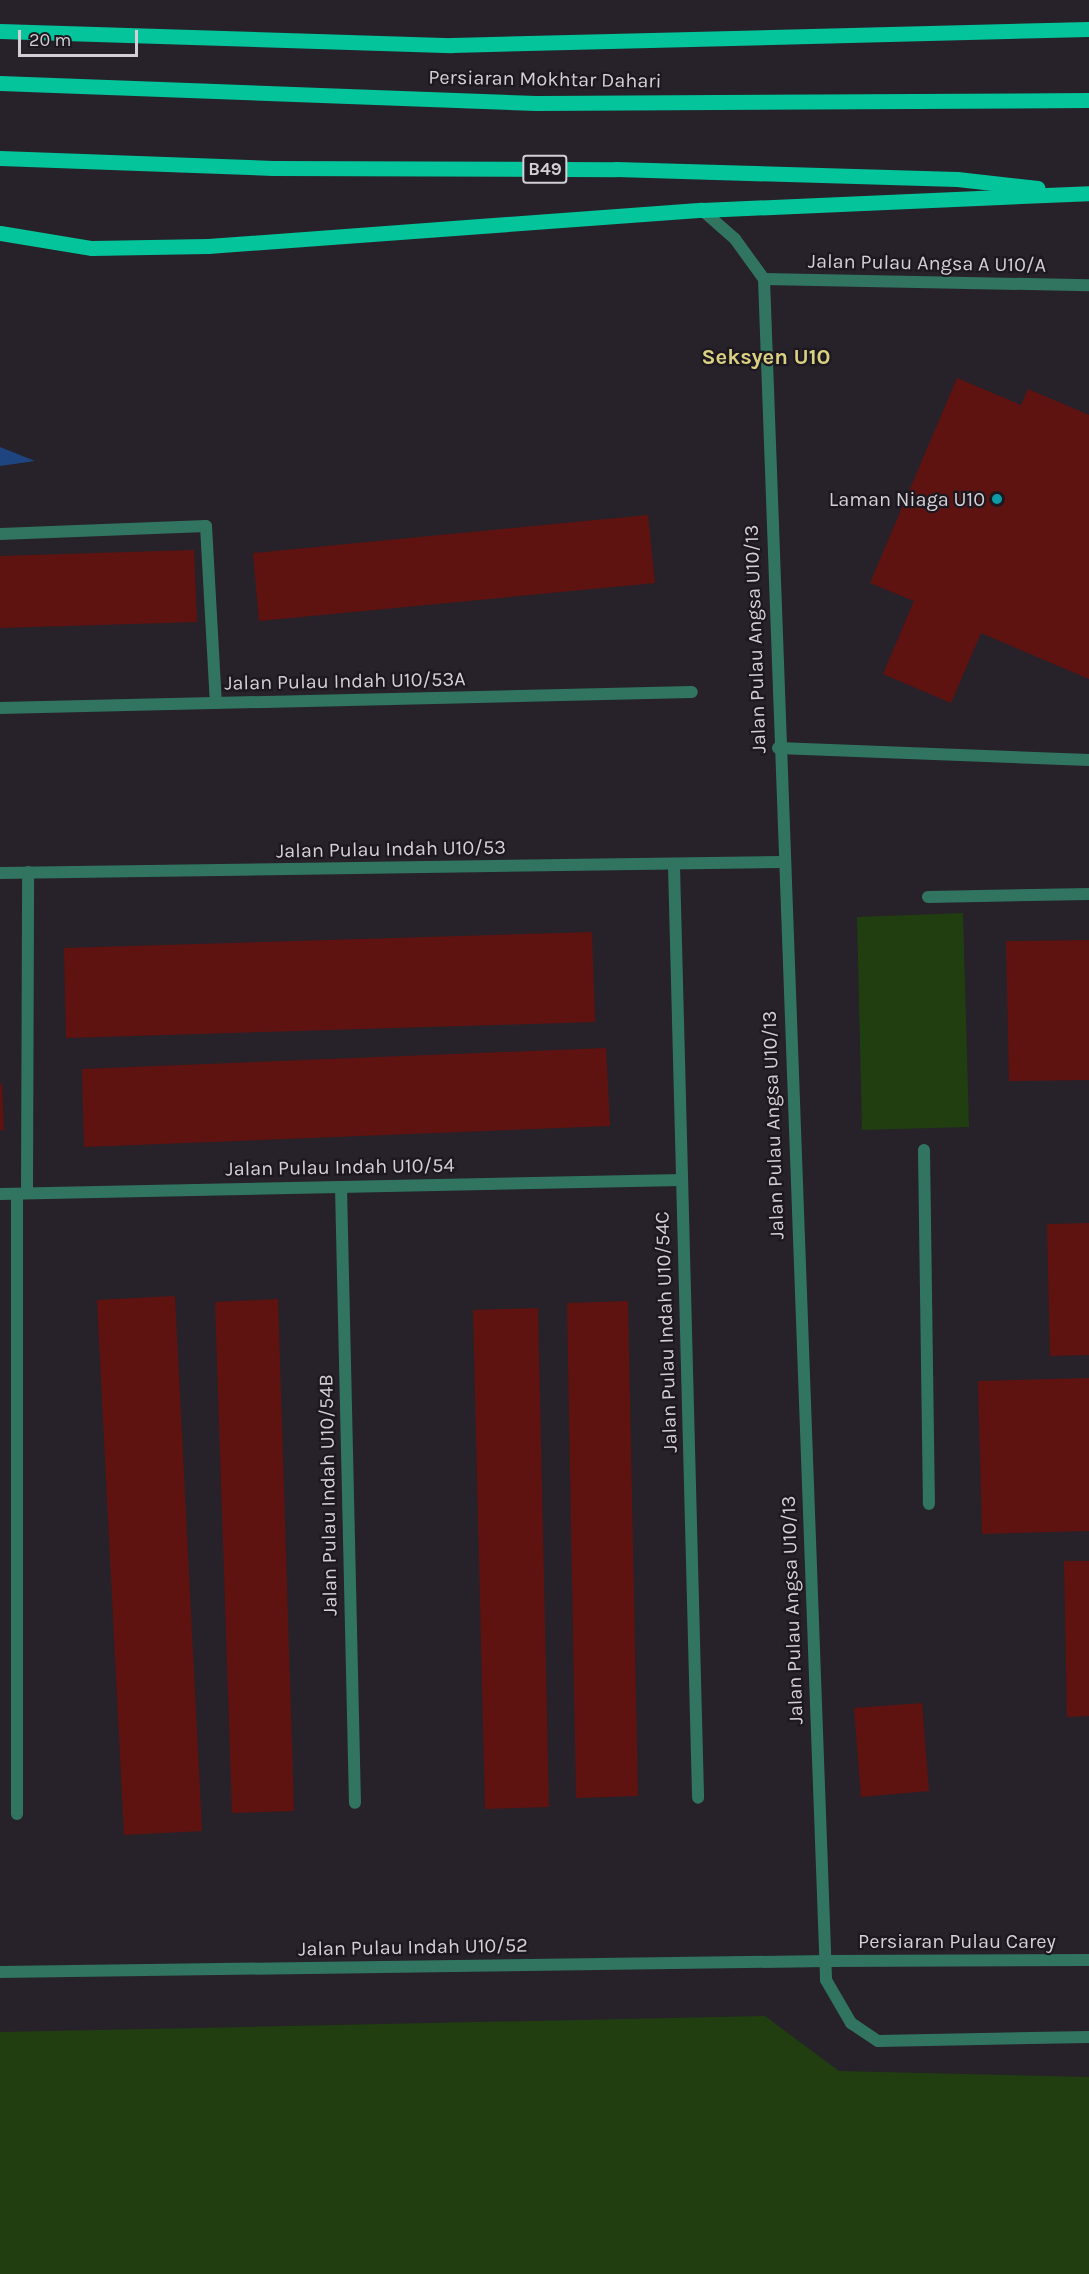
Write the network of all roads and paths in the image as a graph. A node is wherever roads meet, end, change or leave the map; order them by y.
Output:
1 (1089, 29) edge
2 (0, 32) edge
3 (0, 83) edge
4 (1089, 100) edge
5 (0, 158) edge
6 (1089, 193) edge
7 (702, 210) junction
8 (0, 233) edge
9 (764, 279) junction
10 (1089, 285) edge
11 (0, 534) edge
12 (692, 692) dead end
13 (216, 703) junction
14 (0, 708) edge
15 (778, 748) junction
16 (1089, 760) edge
17 (782, 862) junction
18 (674, 866) junction
19 (28, 872) junction
20 (0, 873) edge
21 (1089, 894) edge
22 (928, 897) dead end
23 (924, 1150) dead end
24 (682, 1180) junction
25 (341, 1187) junction
26 (22, 1193) junction
27 (0, 1194) edge
28 (929, 1504) dead end
29 (698, 1798) dead end
30 (355, 1803) dead end
31 (17, 1814) dead end
32 (1089, 1960) edge
33 (826, 1961) junction
34 (0, 1972) edge
35 (1089, 2037) edge

1 - 2 main road, Persiaran Mokhtar Dahari
3 - 4 main road, Persiaran Mokhtar Dahari
5 - 6 main road, B49
6 - 7 main road
7 - 8 main road
7 - 9 street
9 - 10 street, Jalan Pulau Angsa A U10/A
9 - 15 street, Jalan Pulau Angsa U10/13
11 - 13 street
12 - 13 street, Jalan Pulau Indah U10/53A
13 - 14 street, Jalan Pulau Indah U10/53A
15 - 16 street
15 - 17 street, Jalan Pulau Angsa U10/13
17 - 18 street, Jalan Pulau Indah U10/53
17 - 33 street, Jalan Pulau Angsa U10/13
18 - 19 street, Jalan Pulau Indah U10/53
18 - 24 street, Jalan Pulau Indah U10/54C
19 - 20 street, Jalan Pulau Indah U10/53
19 - 26 street
21 - 22 street
23 - 28 street
24 - 25 street, Jalan Pulau Indah U10/54
24 - 29 street, Jalan Pulau Indah U10/54C
25 - 26 street, Jalan Pulau Indah U10/54
25 - 30 street, Jalan Pulau Indah U10/54B
26 - 27 street, Jalan Pulau Indah U10/54
26 - 31 street
32 - 33 street, Persiaran Pulau Carey
33 - 34 street, Jalan Pulau Indah U10/52
33 - 35 street, Jalan Pulau Angsa U10/13

